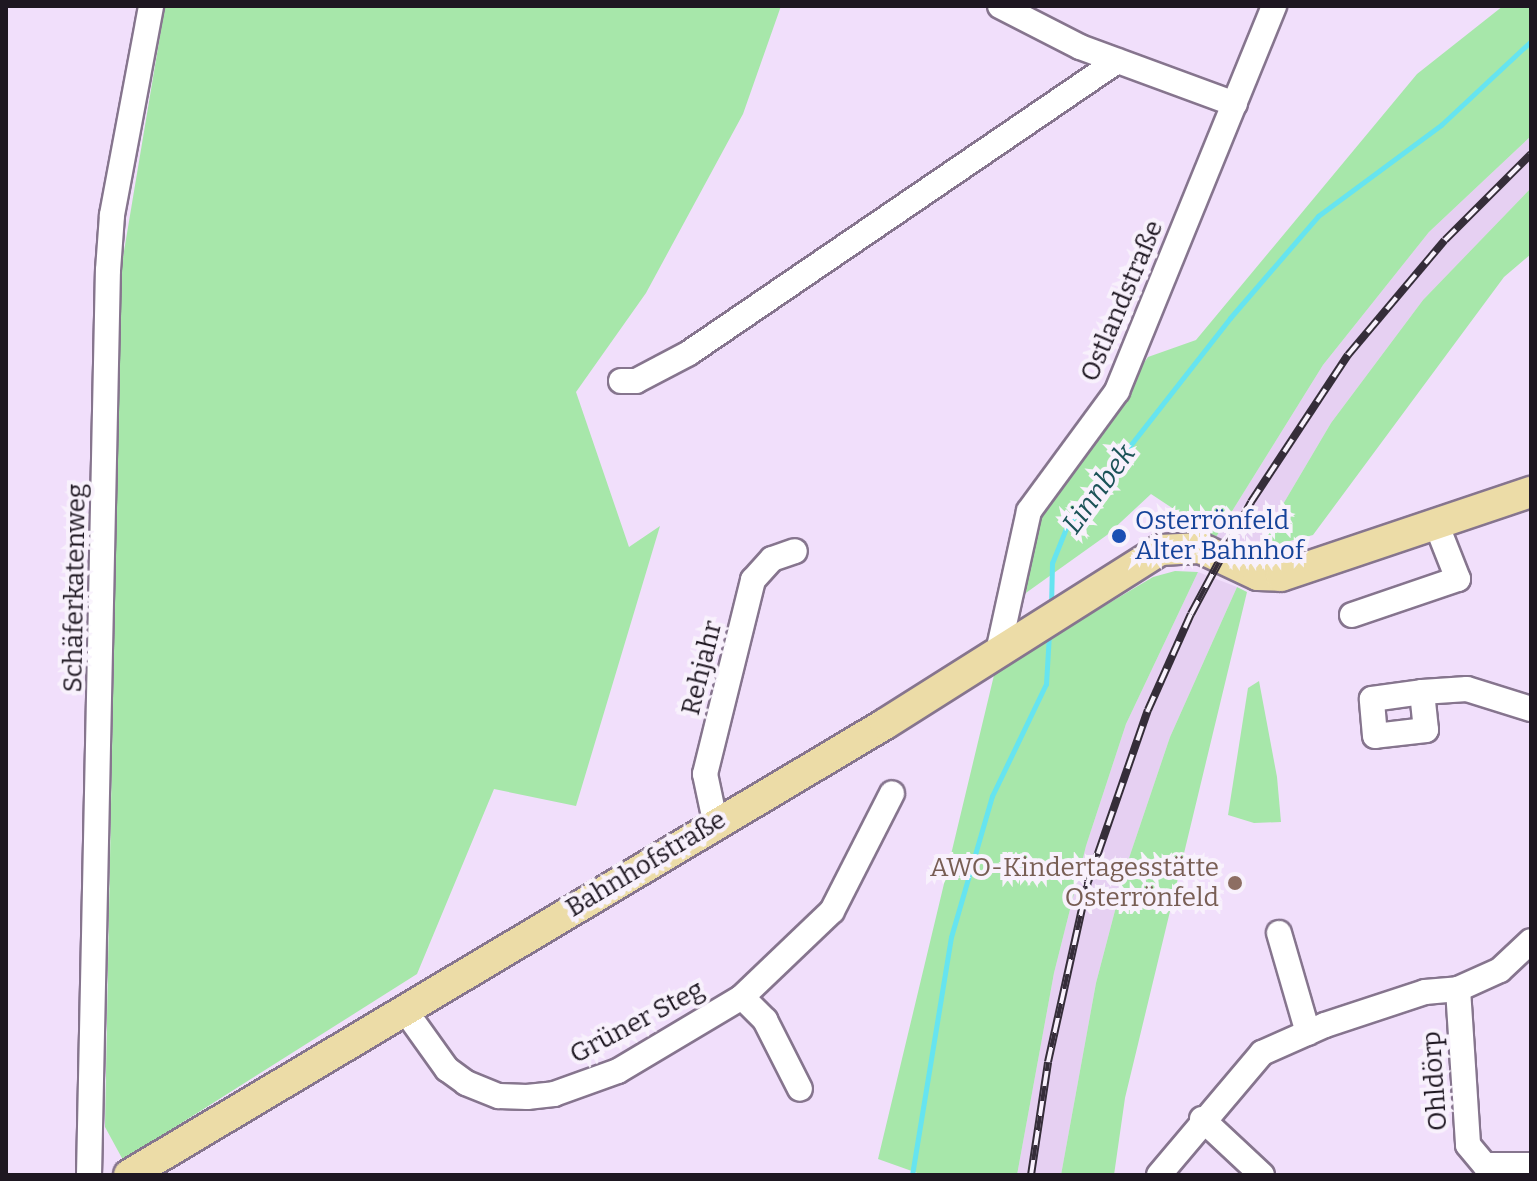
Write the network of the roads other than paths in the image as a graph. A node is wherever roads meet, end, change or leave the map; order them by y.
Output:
1 (151, 6) edge
2 (1000, 6) edge
3 (1274, 6) edge
4 (1117, 61) junction
5 (1235, 104) junction
6 (629, 381) dead end
7 (1531, 492) edge
8 (1437, 526) junction
9 (795, 551) dead end
10 (1352, 615) dead end
11 (998, 652) junction
12 (1422, 692) dead end
13 (1531, 709) edge
14 (892, 793) dead end
15 (715, 821) junction
16 (1279, 933) dead end
17 (1531, 941) edge
18 (1458, 989) junction
19 (742, 997) junction
20 (404, 1009) junction
21 (1308, 1033) junction
22 (800, 1089) dead end
23 (1202, 1119) junction
24 (1531, 1165) edge
25 (89, 1175) edge
26 (129, 1175) edge
27 (1159, 1175) edge
28 (1262, 1175) edge

1 - 25 street, Schäferkatenweg
2 - 4 street
3 - 5 street, Ostlandstraße
4 - 5 street
4 - 6 street
5 - 11 street, Ostlandstraße
7 - 8 main road
8 - 10 street
8 - 11 main road, Bahnhofstraße
9 - 15 street, Rehjahr
11 - 15 main road, Bahnhofstraße
12 - 13 street
14 - 19 street, Grüner Steg
15 - 20 main road, Bahnhofstraße
16 - 21 street
17 - 18 street, Ohldörp
18 - 21 street, Ohldörp
18 - 24 street, Ohldörp
19 - 20 street, Grüner Steg
19 - 22 street, Grüner Steg
20 - 26 main road, Bahnhofstraße
21 - 23 street, Ohldörp
23 - 27 street, Ohldörp
23 - 28 street

